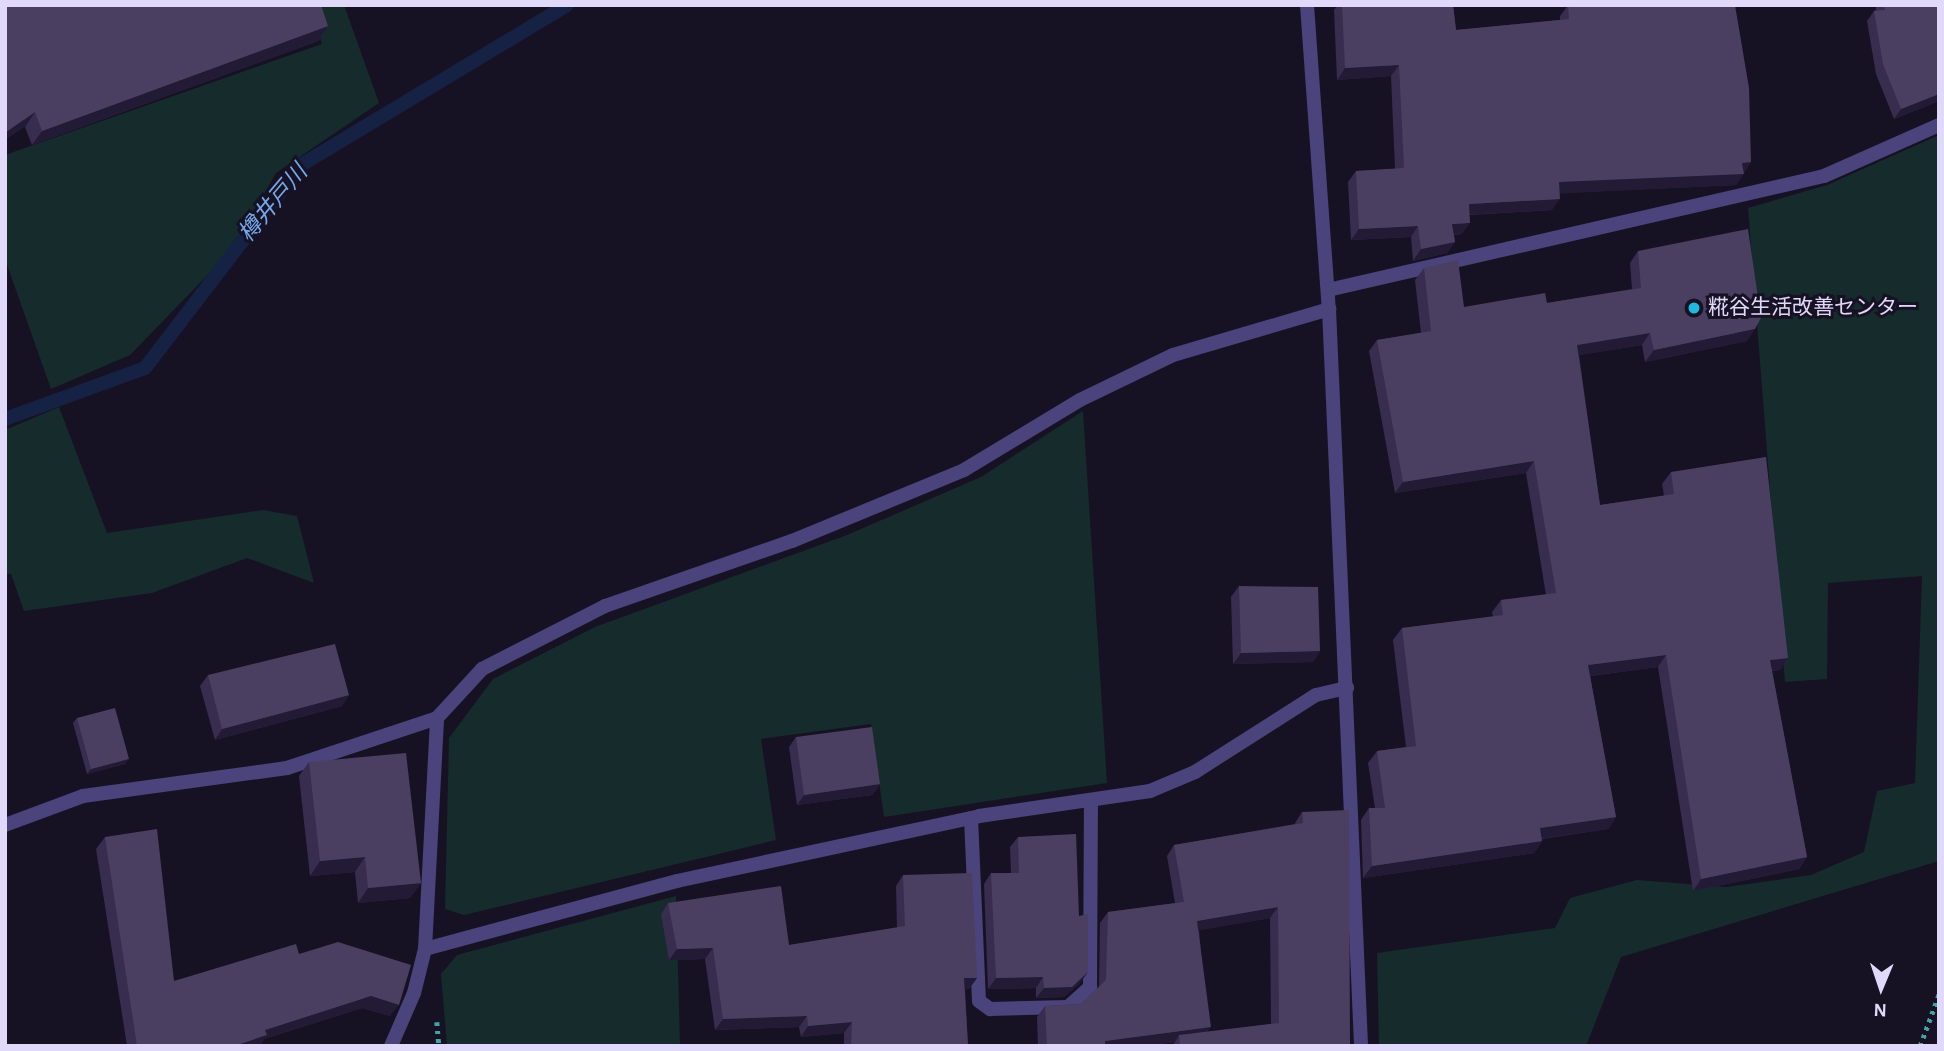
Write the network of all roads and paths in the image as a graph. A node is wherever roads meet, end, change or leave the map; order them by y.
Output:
1 (1307, 5) edge
2 (1939, 125) edge
3 (1328, 290) junction
4 (1329, 309) junction
5 (1347, 688) junction
6 (437, 718) junction
7 (1091, 802) junction
8 (971, 818) junction
9 (5, 825) edge
10 (425, 949) junction
11 (1939, 993) edge
12 (391, 1046) edge
13 (1361, 1046) edge
14 (1920, 1046) edge

1 - 3 street
2 - 3 street
3 - 4 street
4 - 5 street
4 - 6 street
5 - 7 street
5 - 13 street
6 - 9 street
6 - 10 street
7 - 8 street
7 - 8 street
8 - 10 street
10 - 12 street
11 - 14 path

